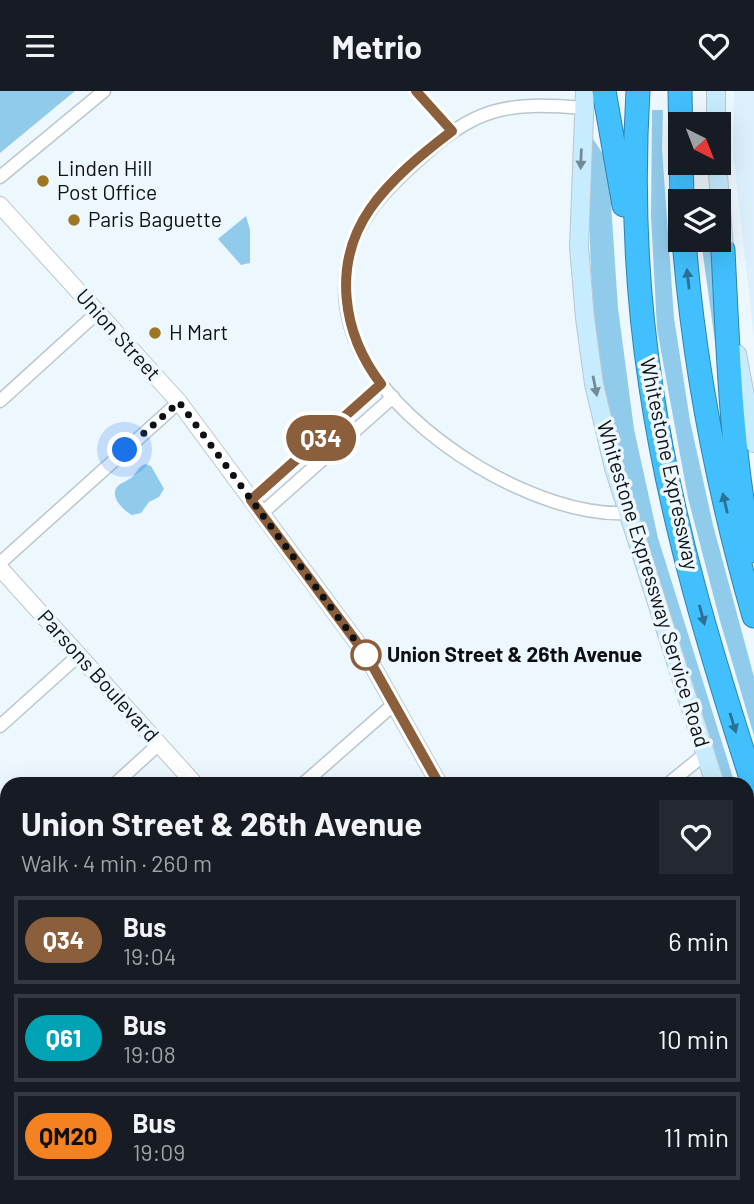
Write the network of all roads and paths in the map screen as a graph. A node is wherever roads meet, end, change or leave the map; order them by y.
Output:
1 (104, 91) edge
2 (416, 91) edge
3 (604, 91) edge
4 (638, 91) edge
5 (680, 91) edge
6 (716, 91) edge
7 (584, 100) edge
8 (716, 112) edge
9 (452, 131) junction
10 (0, 177) edge
11 (682, 189) edge
12 (0, 205) edge
13 (685, 252) edge
14 (723, 252) edge
15 (723, 252) edge
16 (98, 312) junction
17 (643, 333) junction
18 (381, 384) junction
19 (3, 394) edge
20 (393, 397) junction
21 (179, 402) junction
22 (754, 443) edge
23 (251, 500) junction
24 (628, 513) junction
25 (261, 514) junction
26 (0, 566) edge
27 (754, 568) edge
28 (754, 617) edge
29 (79, 655) junction
30 (394, 703) junction
31 (0, 726) edge
32 (159, 744) junction
33 (705, 754) junction
34 (123, 777) edge
35 (189, 777) edge
36 (311, 777) edge
37 (435, 777) edge
38 (677, 777) edge
39 (713, 777) edge
40 (751, 777) edge

1 - 10 street
2 - 9 street
3 - 17 highway
4 - 17 highway, Whitestone Expressway
5 - 11 highway
6 - 8 main road
7 - 9 street
7 -> 24 main road, Whitestone Expressway Service Road
9 - 18 street
12 - 16 street, Union Street
28 -> 13 highway
14 - 22 main road
15 - 27 highway
16 - 19 street
16 - 21 street, Union Street
17 -> 40 highway, Whitestone Expressway
18 - 20 street
18 - 23 street
20 - 24 street
20 - 25 street
21 - 23 street, Union Street
21 - 26 street
23 - 25 street, Union Street
24 - 33 main road, Whitestone Expressway Service Road
25 - 30 street, Union Street
26 - 29 street, Parsons Boulevard
29 - 31 street
29 - 32 street, Parsons Boulevard
30 - 36 street
30 - 37 street, Union Street
32 - 34 street
32 - 35 street, Parsons Boulevard
33 - 38 street
33 - 39 main road, Whitestone Expressway Service Road

